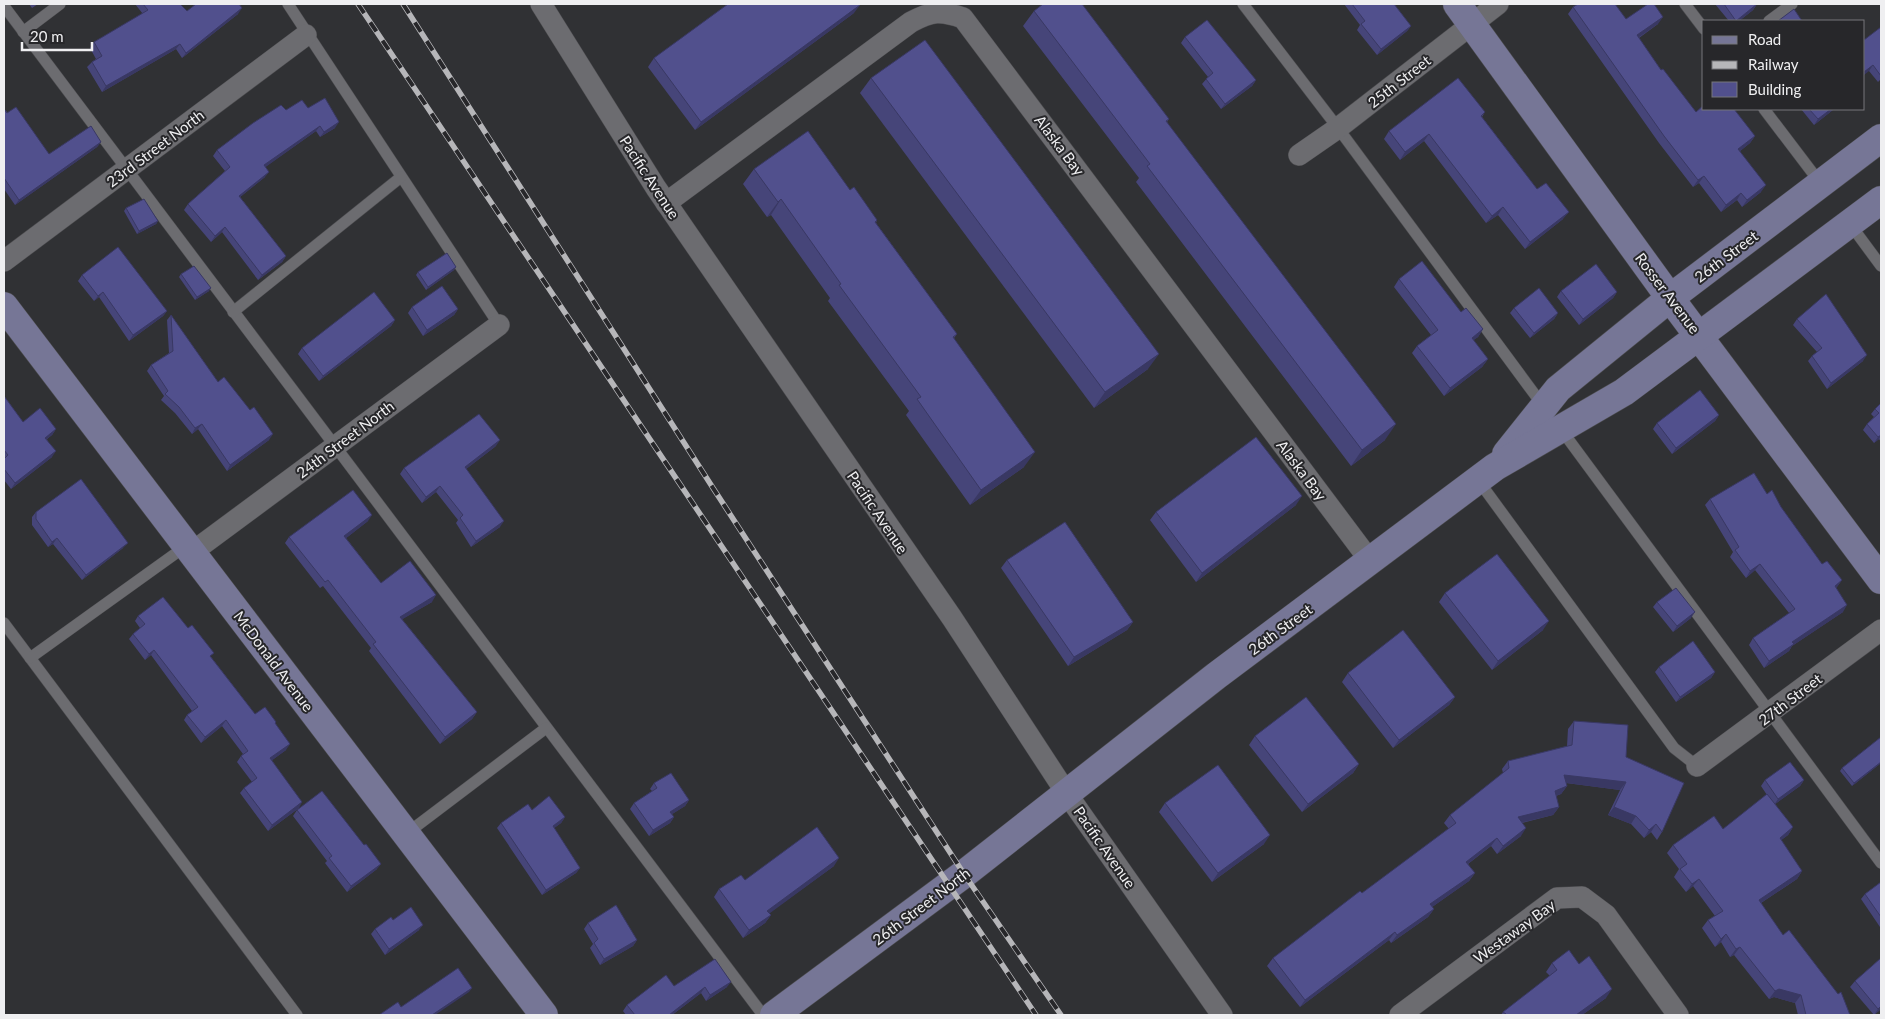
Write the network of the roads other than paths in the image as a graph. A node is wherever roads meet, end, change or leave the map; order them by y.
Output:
1 (60, 4) edge
2 (288, 4) edge
3 (541, 4) edge
4 (1243, 4) edge
5 (1498, 4) edge
6 (1685, 4) edge
7 (1792, 4) edge
8 (4, 6) edge
9 (1465, 14) edge
10 (1770, 20) edge
11 (1702, 26) edge
12 (23, 32) junction
13 (306, 34) junction
14 (1765, 110) edge
15 (1338, 128) junction
16 (1881, 138) edge
17 (1299, 156) dead end
18 (126, 170) junction
19 (401, 178) junction
20 (1821, 184) junction
21 (1881, 200) edge
22 (666, 203) junction
23 (1850, 224) junction
24 (4, 261) edge
25 (1881, 266) edge
26 (1670, 298) junction
27 (4, 306) edge
28 (233, 312) junction
29 (499, 325) joint
30 (1700, 336) junction
31 (1552, 417) junction
32 (334, 448) junction
33 (1487, 473) junction
34 (189, 549) junction
35 (1370, 562) junction
36 (1881, 580) edge
37 (4, 623) edge
38 (1881, 630) edge
39 (30, 658) junction
40 (1770, 714) junction
41 (546, 728) junction
42 (1697, 766) joint
43 (1067, 794) junction
44 (406, 834) junction
45 (1881, 863) edge
46 (297, 1015) edge
47 (544, 1015) edge
48 (763, 1015) edge
49 (774, 1015) edge
50 (1222, 1015) edge
51 (1400, 1015) edge
52 (1678, 1015) edge

1 - 12 lane
2 - 13 lane
3 - 22 street, Pacific Avenue
4 - 15 lane
5 - 9 street, 25th Street
6 - 11 lane
7 - 10 lane
8 - 12 lane
9 - 15 street, 25th Street
9 - 26 street, Rosser Avenue
12 - 18 lane
13 - 18 street, 23rd Street North
13 - 19 lane
14 - 20 lane
15 - 17 street, 25th Street
15 - 31 lane
16 - 20 street, 26th Street
18 - 24 street, 23rd Street North
18 - 28 lane
19 - 28 lane
19 - 29 lane
20 - 26 street, 26th Street
21 - 23 street, 26th Street
22 - 35 street, Alaska Bay
22 - 43 street, Pacific Avenue
23 - 25 lane
23 - 30 street, 26th Street
26 - 30 street, Rosser Avenue
26 - 31 street, 26th Street
27 - 34 street, McDonald Avenue
28 - 32 lane
29 - 32 street, 24th Street North
30 - 31 street, 26th Street
30 - 36 street, Rosser Avenue
31 - 33 street, 26th Street
31 - 40 lane
32 - 34 street, 24th Street North
32 - 41 lane
33 - 35 street, 26th Street
33 - 42 lane
34 - 39 lane
34 - 44 street, McDonald Avenue
35 - 43 street, 26th Street
37 - 39 lane
38 - 40 street, 27th Street
39 - 46 lane
40 - 42 street, 27th Street
40 - 45 lane
41 - 44 lane
41 - 48 lane
43 - 49 street, 26th Street North
43 - 50 street, Pacific Avenue
44 - 47 street, McDonald Avenue
51 - 52 street, Westaway Bay

